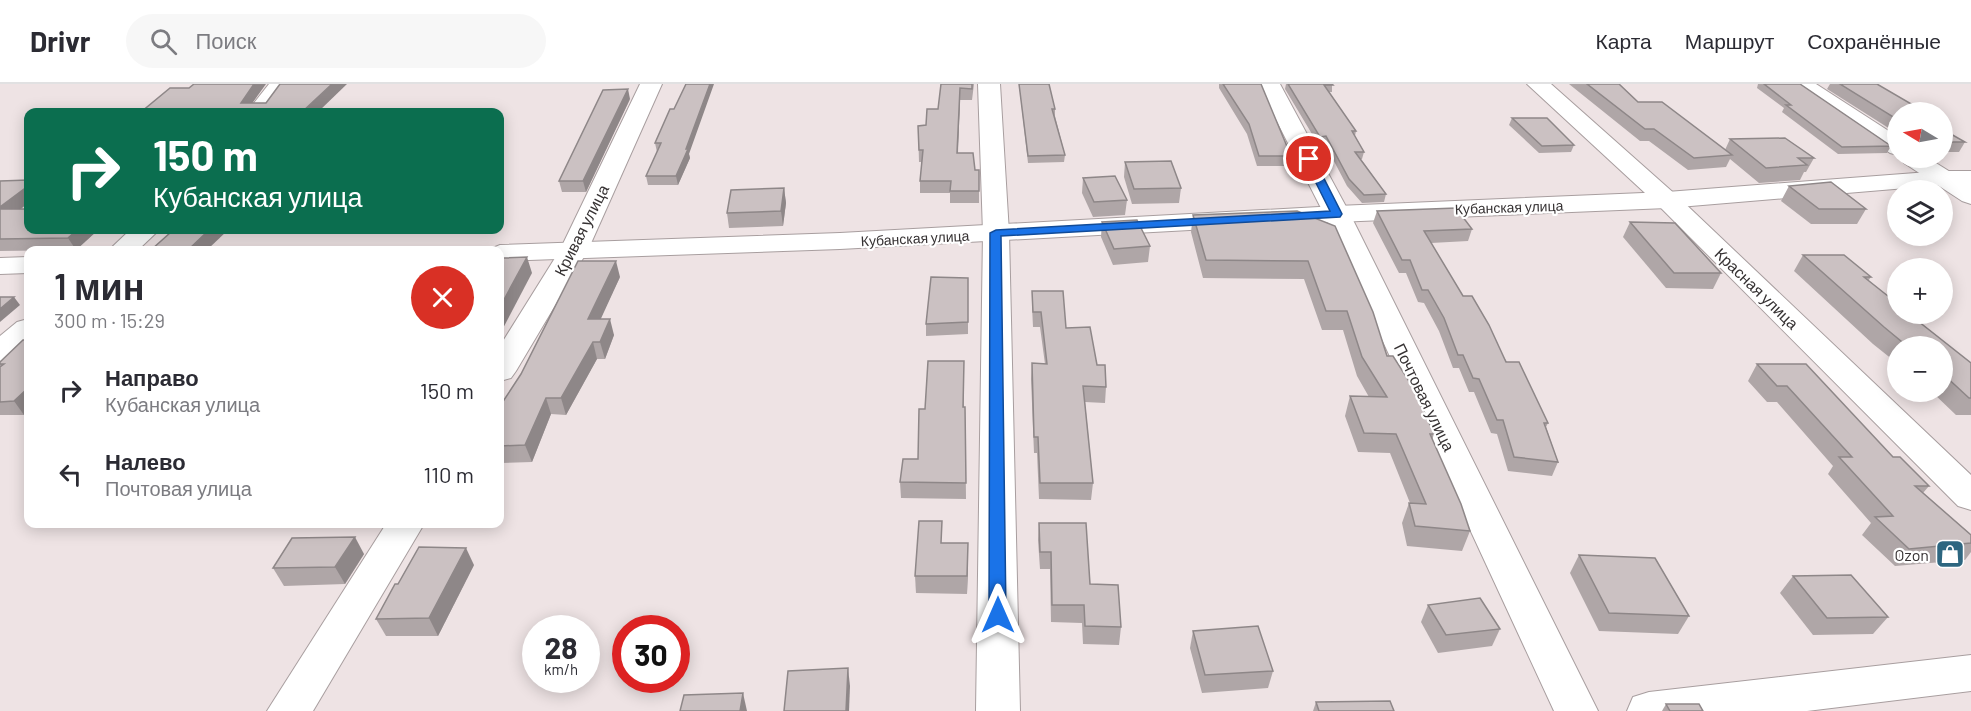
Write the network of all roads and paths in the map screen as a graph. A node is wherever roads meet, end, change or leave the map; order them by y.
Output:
1 (280, 84) edge
2 (651, 84) edge
3 (988, 84) edge
4 (1269, 84) edge
5 (1538, 84) edge
6 (1802, 84) edge
7 (261, 108) edge
8 (1887, 141) edge
9 (1927, 168) edge
10 (1942, 178) junction
11 (1971, 178) edge
12 (1971, 196) edge
13 (1667, 200) junction
14 (1337, 214) junction
15 (996, 233) junction
16 (141, 234) edge
17 (127, 246) edge
18 (574, 250) junction
19 (504, 253) edge
20 (24, 265) edge
21 (0, 266) edge
22 (24, 331) edge
23 (0, 352) edge
24 (504, 364) edge
25 (1971, 497) edge
26 (403, 528) edge
27 (1971, 673) edge
28 (289, 711) edge
29 (998, 711) edge
30 (1576, 711) edge
31 (1649, 711) edge

1 - 7 street
2 - 18 street, Кривая улица
3 - 15 street
4 - 14 street, Почтовая улица
5 - 13 street, Красная улица
6 - 8 street
9 - 10 street
10 - 11 street, Кубанская улица
10 - 12 street
10 - 13 street, Кубанская улица
13 - 14 street, Кубанская улица
13 - 25 street, Красная улица
14 - 15 street, Кубанская улица
14 - 30 street, Почтовая улица
15 - 18 street, Кубанская улица
15 - 29 street
16 - 17 street
18 - 19 street, Кубанская улица
18 - 24 street, Кривая улица
20 - 21 street
22 - 23 street
26 - 28 street
27 - 31 street

